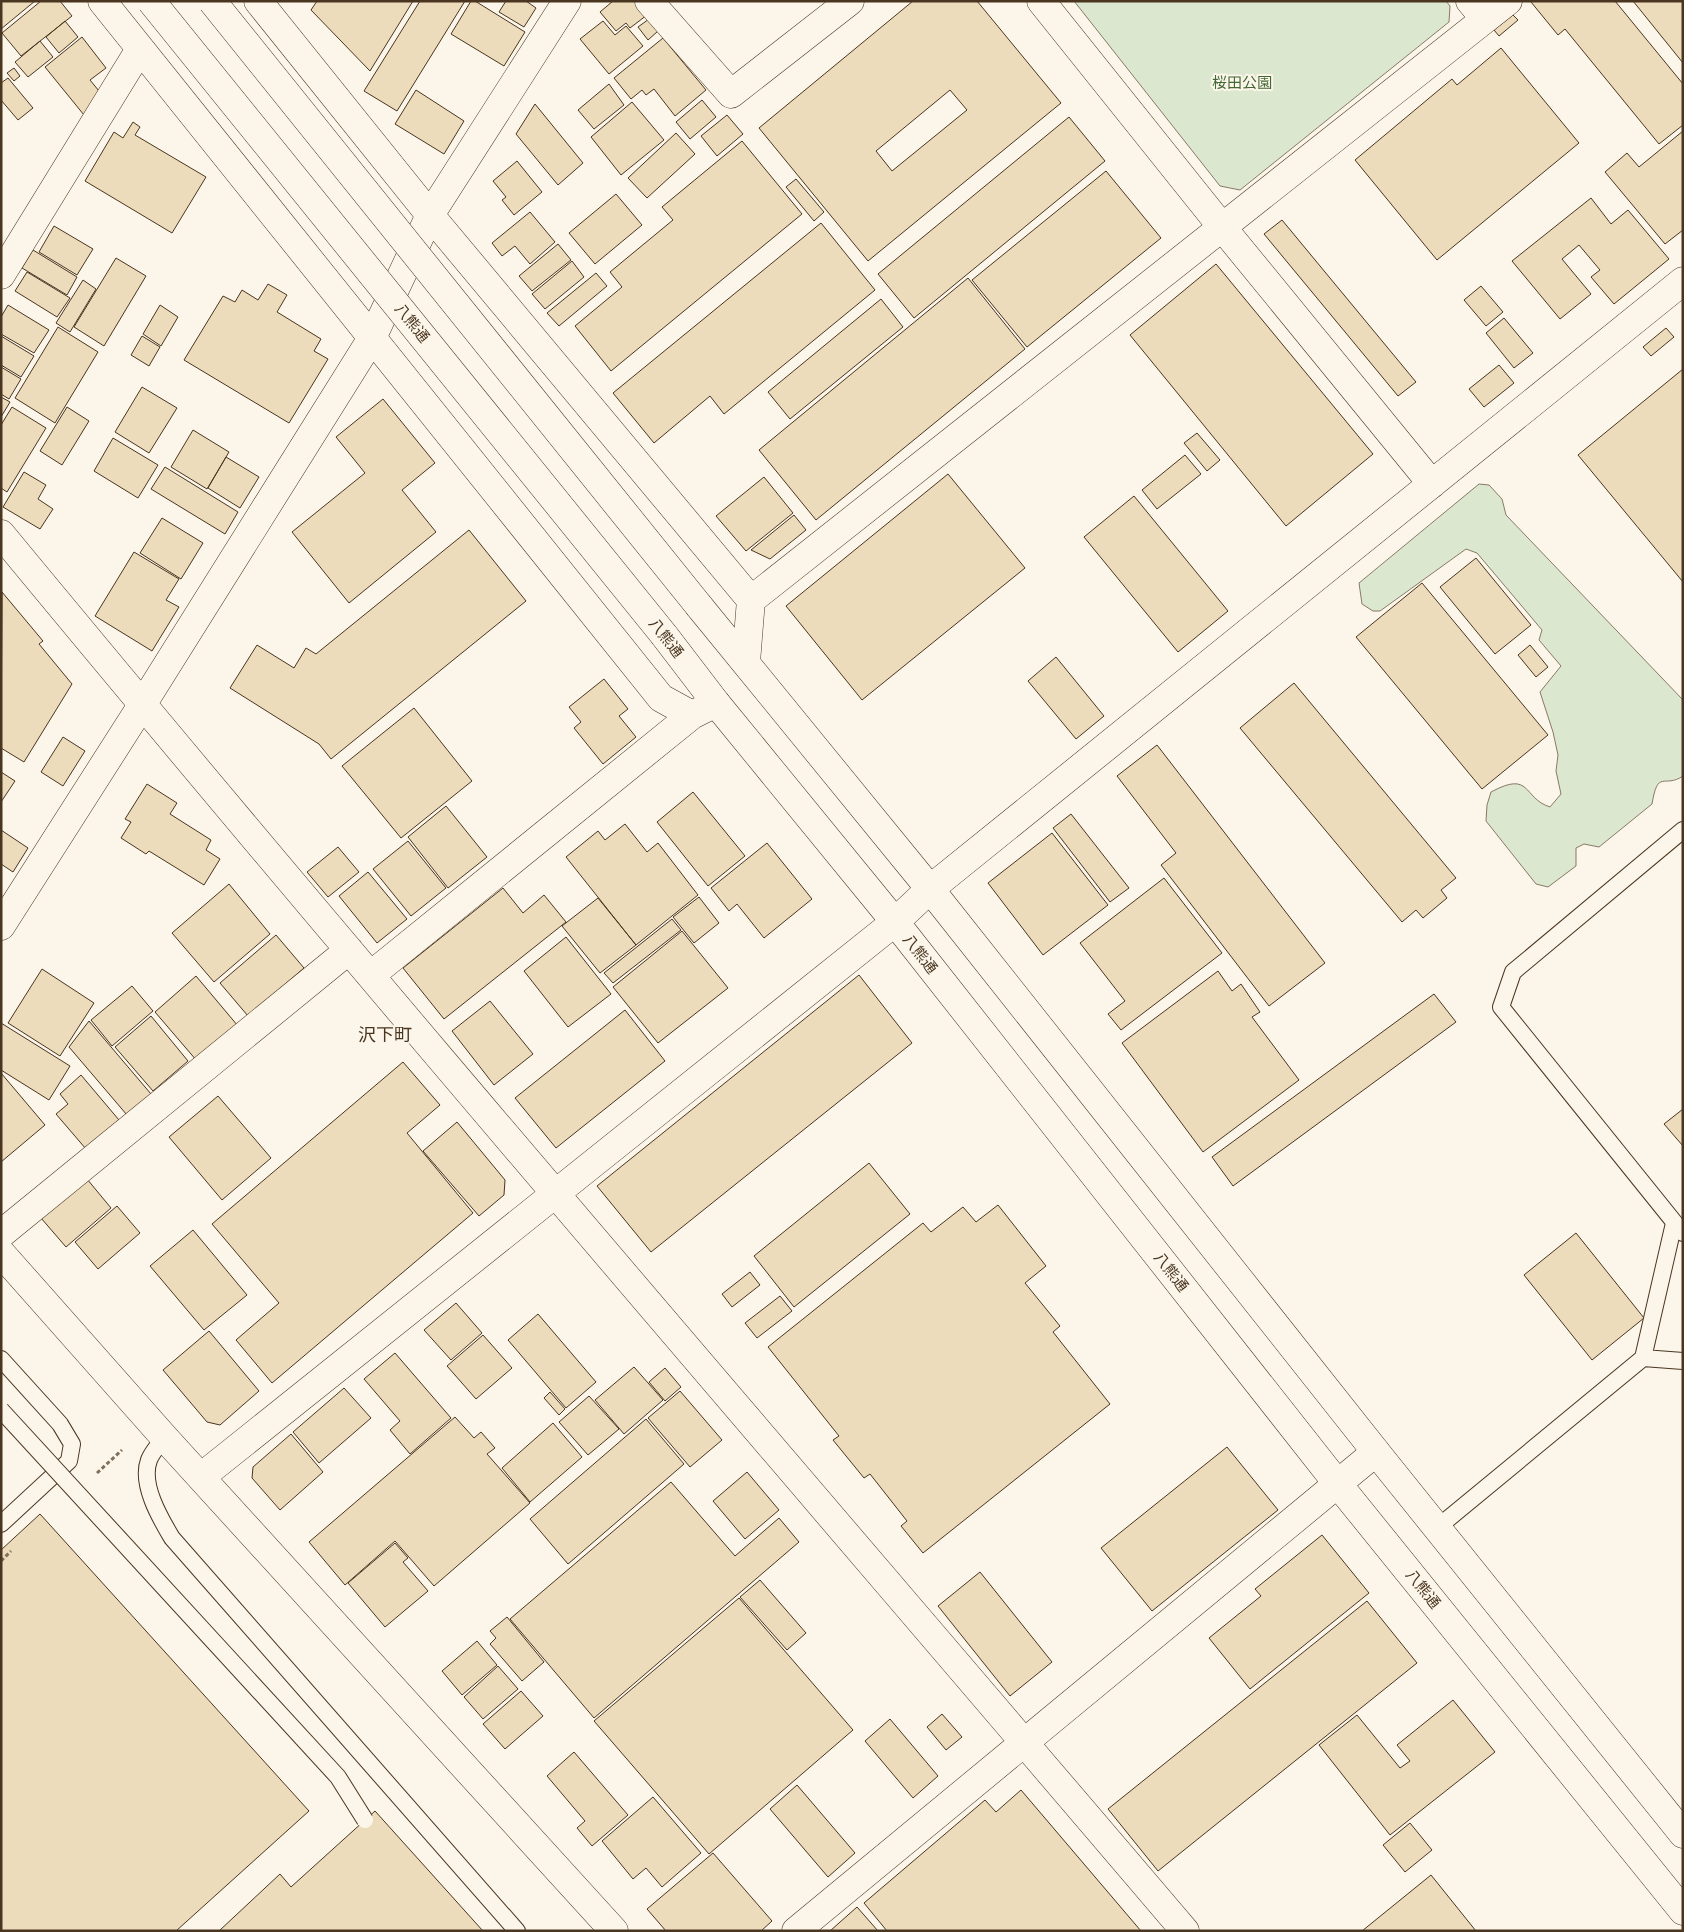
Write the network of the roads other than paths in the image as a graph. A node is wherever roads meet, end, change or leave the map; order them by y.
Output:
1 (102, 1) edge
2 (151, 1) edge
3 (212, 1) edge
4 (258, 1) edge
5 (567, 1) edge
6 (649, 1) edge
7 (850, 1) edge
8 (1041, 1) edge
9 (1508, 1) edge
10 (1478, 10) edge
11 (140, 49) junction
12 (430, 215) junction
13 (1222, 227) junction
14 (1, 275) edge
15 (1683, 281) edge
16 (372, 338) junction
17 (1432, 484) junction
18 (1, 534) edge
19 (751, 600) junction
20 (746, 662) junction
21 (716, 703) junction
22 (142, 705) junction
23 (692, 715) junction
24 (1683, 830) edge
25 (930, 889) junction
26 (895, 922) junction
27 (1, 926) edge
28 (349, 950) junction
29 (371, 975) junction
30 (556, 1194) junction
31 (1679, 1228) edge
32 (1, 1234) edge
33 (1, 1253) edge
34 (1644, 1358) junction
35 (1, 1360) edge
36 (1683, 1361) edge
37 (1, 1410) edge
38 (164, 1437) junction
39 (1376, 1452) junction
40 (201, 1477) junction
41 (1337, 1483) junction
42 (1, 1524) edge
43 (1437, 1528) junction
44 (1024, 1742) junction
45 (365, 1820) dead end
46 (1683, 1834) edge
47 (1683, 1912) edge
48 (517, 1931) edge
49 (614, 1931) edge
50 (796, 1931) edge
51 (1185, 1931) edge

1 - 11 street
2 - 21 street, 八熊通, bridge
3 - 20 street, bridge
4 - 12 street
5 - 12 street
6 - 7 street
8 - 13 street
9 - 10 street
10 - 13 street
11 - 14 street
11 - 16 street
12 - 16 street
12 - 19 street
13 - 17 street
13 - 19 street
15 - 17 street
16 - 22 street
16 - 23 street
17 - 25 street
18 - 22 street
19 - 20 street
20 - 25 street
21 - 23 street
21 - 26 street, 八熊通
22 - 27 street
22 - 28 street
23 - 29 street
24 - 31 lane
25 - 26 street
25 - 39 street
26 - 30 street
26 - 41 street, 八熊通
28 - 29 street
28 - 32 street
29 - 30 street
30 - 40 street
30 - 44 street
31 - 34 lane
33 - 38 street
34 - 36 lane
34 - 43 lane
35 - 42 lane
37 - 45 lane, bridge
38 - 40 street
38 - 48 lane
39 - 41 street
39 - 43 street
40 - 49 street
41 - 44 street
41 - 47 street, 八熊通
43 - 46 street
44 - 50 street
44 - 51 street

